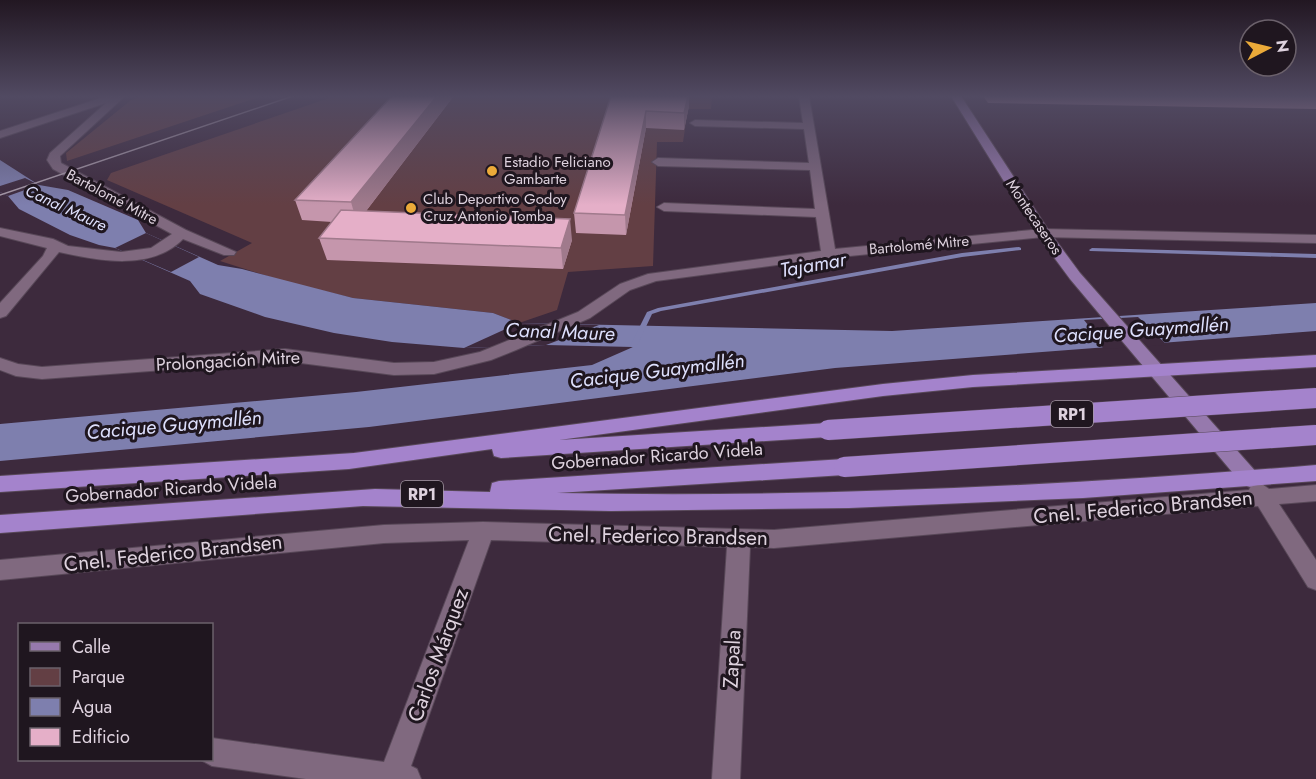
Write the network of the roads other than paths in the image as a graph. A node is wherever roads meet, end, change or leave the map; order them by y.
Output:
1 (80, 132) edge
2 (809, 132) edge
3 (979, 132) edge
4 (658, 162) dead end
5 (815, 167) junction
6 (664, 207) dead end
7 (822, 213) junction
8 (0, 232) edge
9 (1043, 233) junction
10 (176, 238) junction
11 (1316, 239) edge
12 (54, 247) junction
13 (229, 252) dead end
14 (829, 254) junction
15 (654, 277) joint
16 (0, 314) edge
17 (1316, 360) edge
18 (0, 364) edge
19 (1155, 370) junction
20 (1316, 398) edge
21 (1316, 435) edge
22 (349, 460) junction
23 (1316, 473) edge
24 (1250, 479) junction
25 (0, 484) edge
26 (1316, 493) edge
27 (1264, 497) junction
28 (363, 498) junction
29 (0, 524) edge
30 (483, 531) junction
31 (739, 539) junction
32 (0, 570) edge
33 (1316, 580) edge
34 (213, 752) edge
35 (398, 778) edge
36 (726, 779) edge

1 - 10 street, Bartolomé Mitre
2 - 5 street
3 - 9 main road, Montecaseros
4 - 5 street
5 - 7 street
6 - 7 street
7 - 14 street
8 - 12 street
9 - 11 street, Bartolomé Mitre
9 - 14 street, Bartolomé Mitre
9 - 19 main road, Montecaseros
10 - 12 street
10 - 13 street, Bartolomé Mitre
12 - 16 street
14 - 15 street, Bartolomé Mitre
15 - 18 street, Prolongación Mitre
17 - 19 highway
19 - 22 highway
19 - 24 main road, Montecaseros
20 - 22 highway, Gobernador Ricardo Videla / RP1, bridge
21 - 28 highway, Gobernador Ricardo Videla / RP1, bridge
22 - 25 highway, Gobernador Ricardo Videla / RP1
23 - 24 highway
24 - 27 street
24 - 28 highway
26 - 27 street, Cnel. Federico Brandsen
27 - 31 street, Cnel. Federico Brandsen
27 - 33 street
28 - 29 highway, Gobernador Ricardo Videla / RP1
30 - 31 street, Cnel. Federico Brandsen
30 - 32 street, Cnel. Federico Brandsen
30 - 35 street, Carlos Márquez
31 - 36 street, Zapala
34 - 35 street

